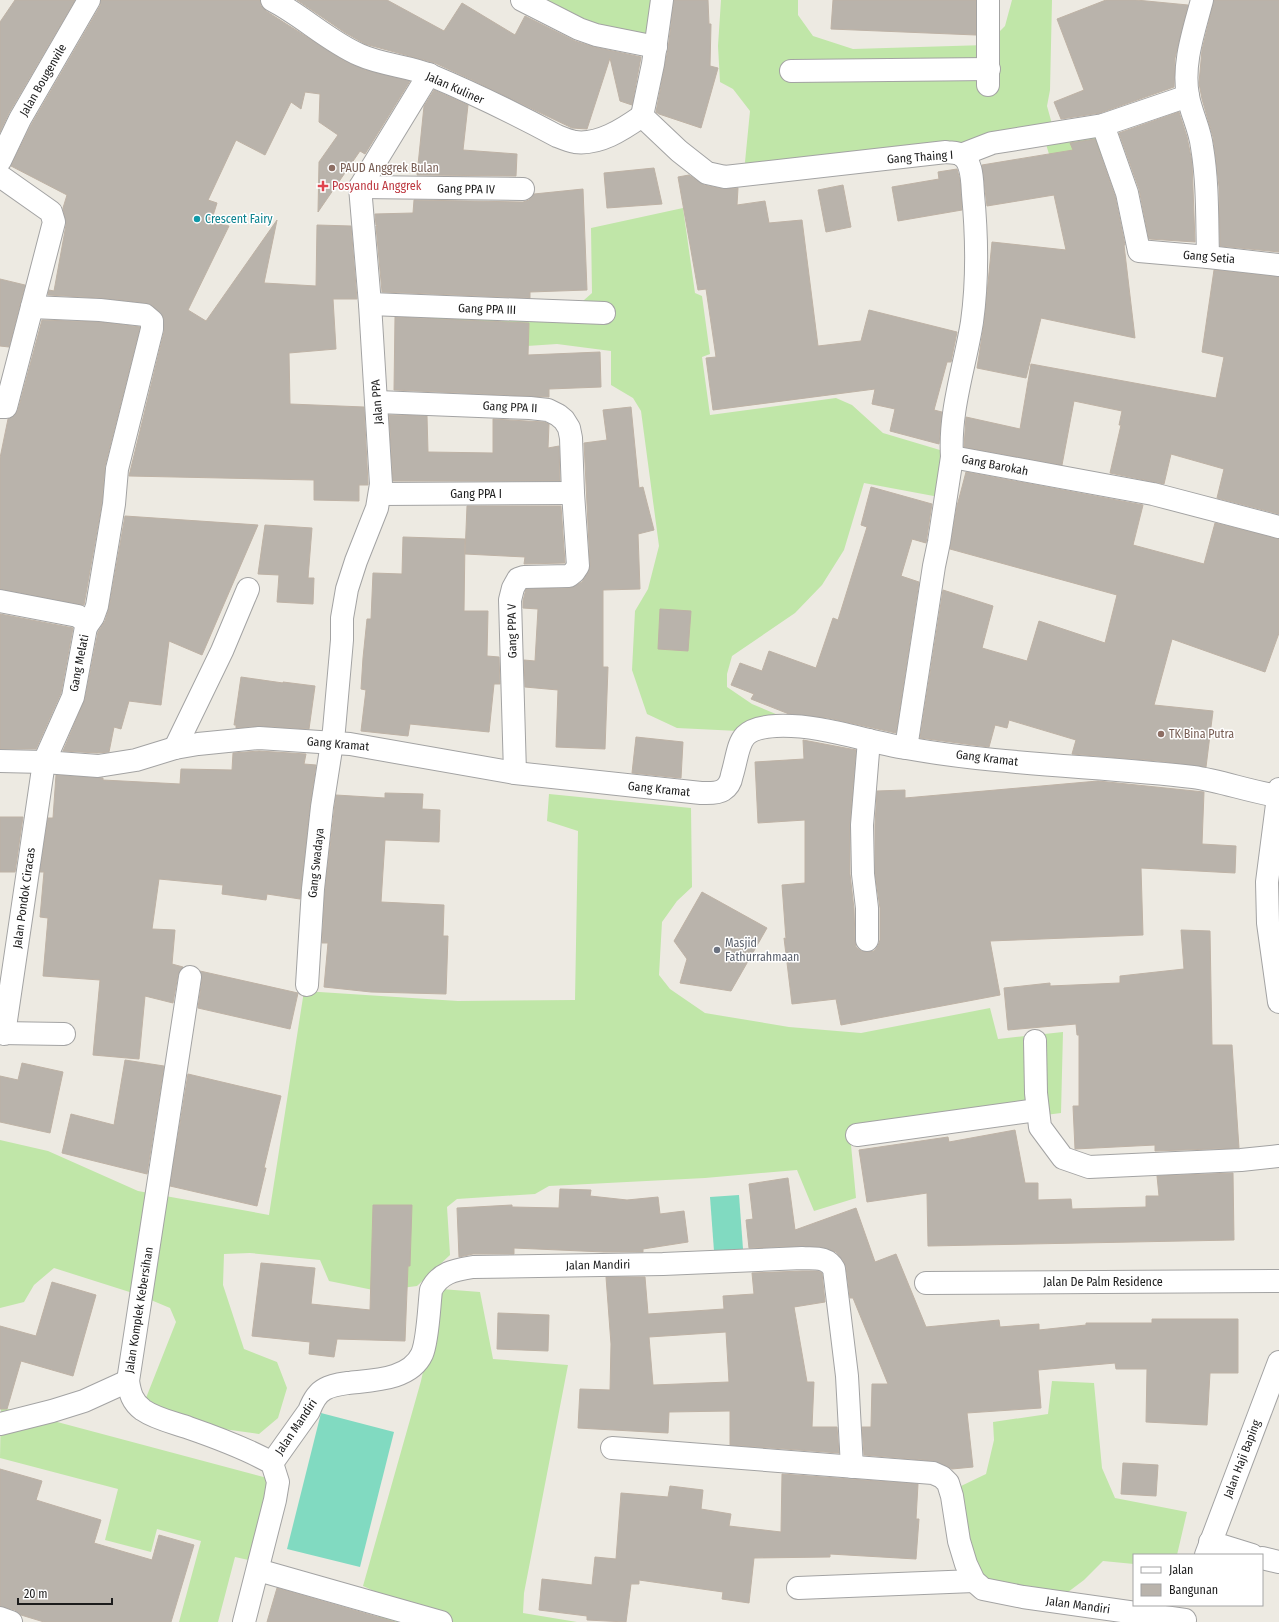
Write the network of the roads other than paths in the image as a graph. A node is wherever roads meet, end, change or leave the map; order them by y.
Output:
1 (89, 0) edge
2 (272, 0) edge
3 (522, 0) edge
4 (662, 0) edge
5 (988, 0) edge
6 (1202, 0) edge
7 (656, 47) junction
8 (790, 71) dead end
9 (429, 74) junction
10 (1188, 96) junction
11 (642, 116) junction
12 (1103, 124) junction
13 (961, 155) junction
14 (0, 161) edge
15 (0, 176) edge
16 (360, 187) junction
17 (523, 189) dead end
18 (1208, 257) junction
19 (1279, 265) edge
20 (370, 304) junction
21 (32, 307) junction
22 (604, 313) dead end
23 (377, 402) junction
24 (0, 407) edge
25 (952, 457) junction
26 (380, 494) junction
27 (573, 494) junction
28 (1279, 527) edge
29 (248, 589) dead end
30 (0, 601) edge
31 (86, 627) junction
32 (869, 740) junction
33 (332, 742) junction
34 (175, 748) junction
35 (906, 748) junction
36 (0, 761) edge
37 (44, 762) junction
38 (515, 774) junction
39 (1278, 793) edge
40 (1273, 884) edge
41 (867, 940) dead end
42 (190, 977) dead end
43 (307, 985) dead end
44 (1279, 1002) edge
45 (2, 1034) edge
46 (64, 1034) dead end
47 (1034, 1041) dead end
48 (1038, 1110) junction
49 (857, 1135) dead end
50 (1279, 1156) edge
51 (1279, 1281) edge
52 (926, 1283) dead end
53 (1279, 1362) edge
54 (128, 1381) junction
55 (0, 1424) edge
56 (612, 1448) dead end
57 (272, 1463) junction
58 (852, 1467) junction
59 (1208, 1548) edge
60 (1246, 1554) edge
61 (1263, 1558) edge
62 (1279, 1562) edge
63 (258, 1570) junction
64 (974, 1581) junction
65 (798, 1588) dead end
66 (1186, 1616) edge
67 (0, 1618) edge
68 (11, 1622) edge
69 (244, 1622) edge
70 (441, 1622) edge

1 - 14 street, Jalan Bougenvile
2 - 9 street, Jalan Kuliner
3 - 7 street
4 - 7 street
5 - 8 street
6 - 10 street
7 - 11 street
9 - 11 street, Jalan Kuliner
9 - 16 street
10 - 12 street
10 - 18 street
11 - 13 street, Gang Thaing I
12 - 13 street
12 - 18 street, Gang Setia
13 - 25 street, Gang Thaing I
15 - 21 street
16 - 17 street, Gang PPA IV
16 - 20 street, Jalan PPA
18 - 19 street, Gang Setia
20 - 22 street, Gang PPA III
20 - 23 street, Jalan PPA
21 - 24 street
21 - 31 street
23 - 26 street, Jalan PPA
23 - 27 street, Gang PPA II
25 - 28 street, Gang Barokah
25 - 35 street, Gang Barokah
26 - 27 street, Gang PPA I
26 - 33 street, Jalan PPA
27 - 38 street, Gang PPA V
29 - 34 street
30 - 31 street, Gang Melati
31 - 37 street, Gang Melati
32 - 35 street, Gang Kramat
32 - 38 street, Gang Kramat
32 - 41 street
33 - 34 street, Gang Kramat
33 - 38 street, Gang Kramat
33 - 43 street, Gang Swadaya
34 - 37 street, Gang Kramat
35 - 39 street, Gang Kramat
36 - 37 street, Gang Kramat
37 - 45 street, Jalan Pondok Ciracas
39 - 40 street
40 - 44 street
42 - 54 street, Jalan Komplek Kebersihan
45 - 46 street, Jalan Pondok Ciracas
47 - 48 street
48 - 49 street
48 - 50 street
51 - 52 street, Jalan De Palm Residence
53 - 59 street, Jalan Haji Baping
54 - 55 street
54 - 57 street, Jalan Komplek Kebersihan
56 - 58 street
57 - 58 street, Jalan Mandiri
57 - 63 street
58 - 64 street
59 - 60 street
61 - 62 street
63 - 69 street
63 - 70 street
64 - 65 street
64 - 66 street, Jalan Mandiri
67 - 68 street

